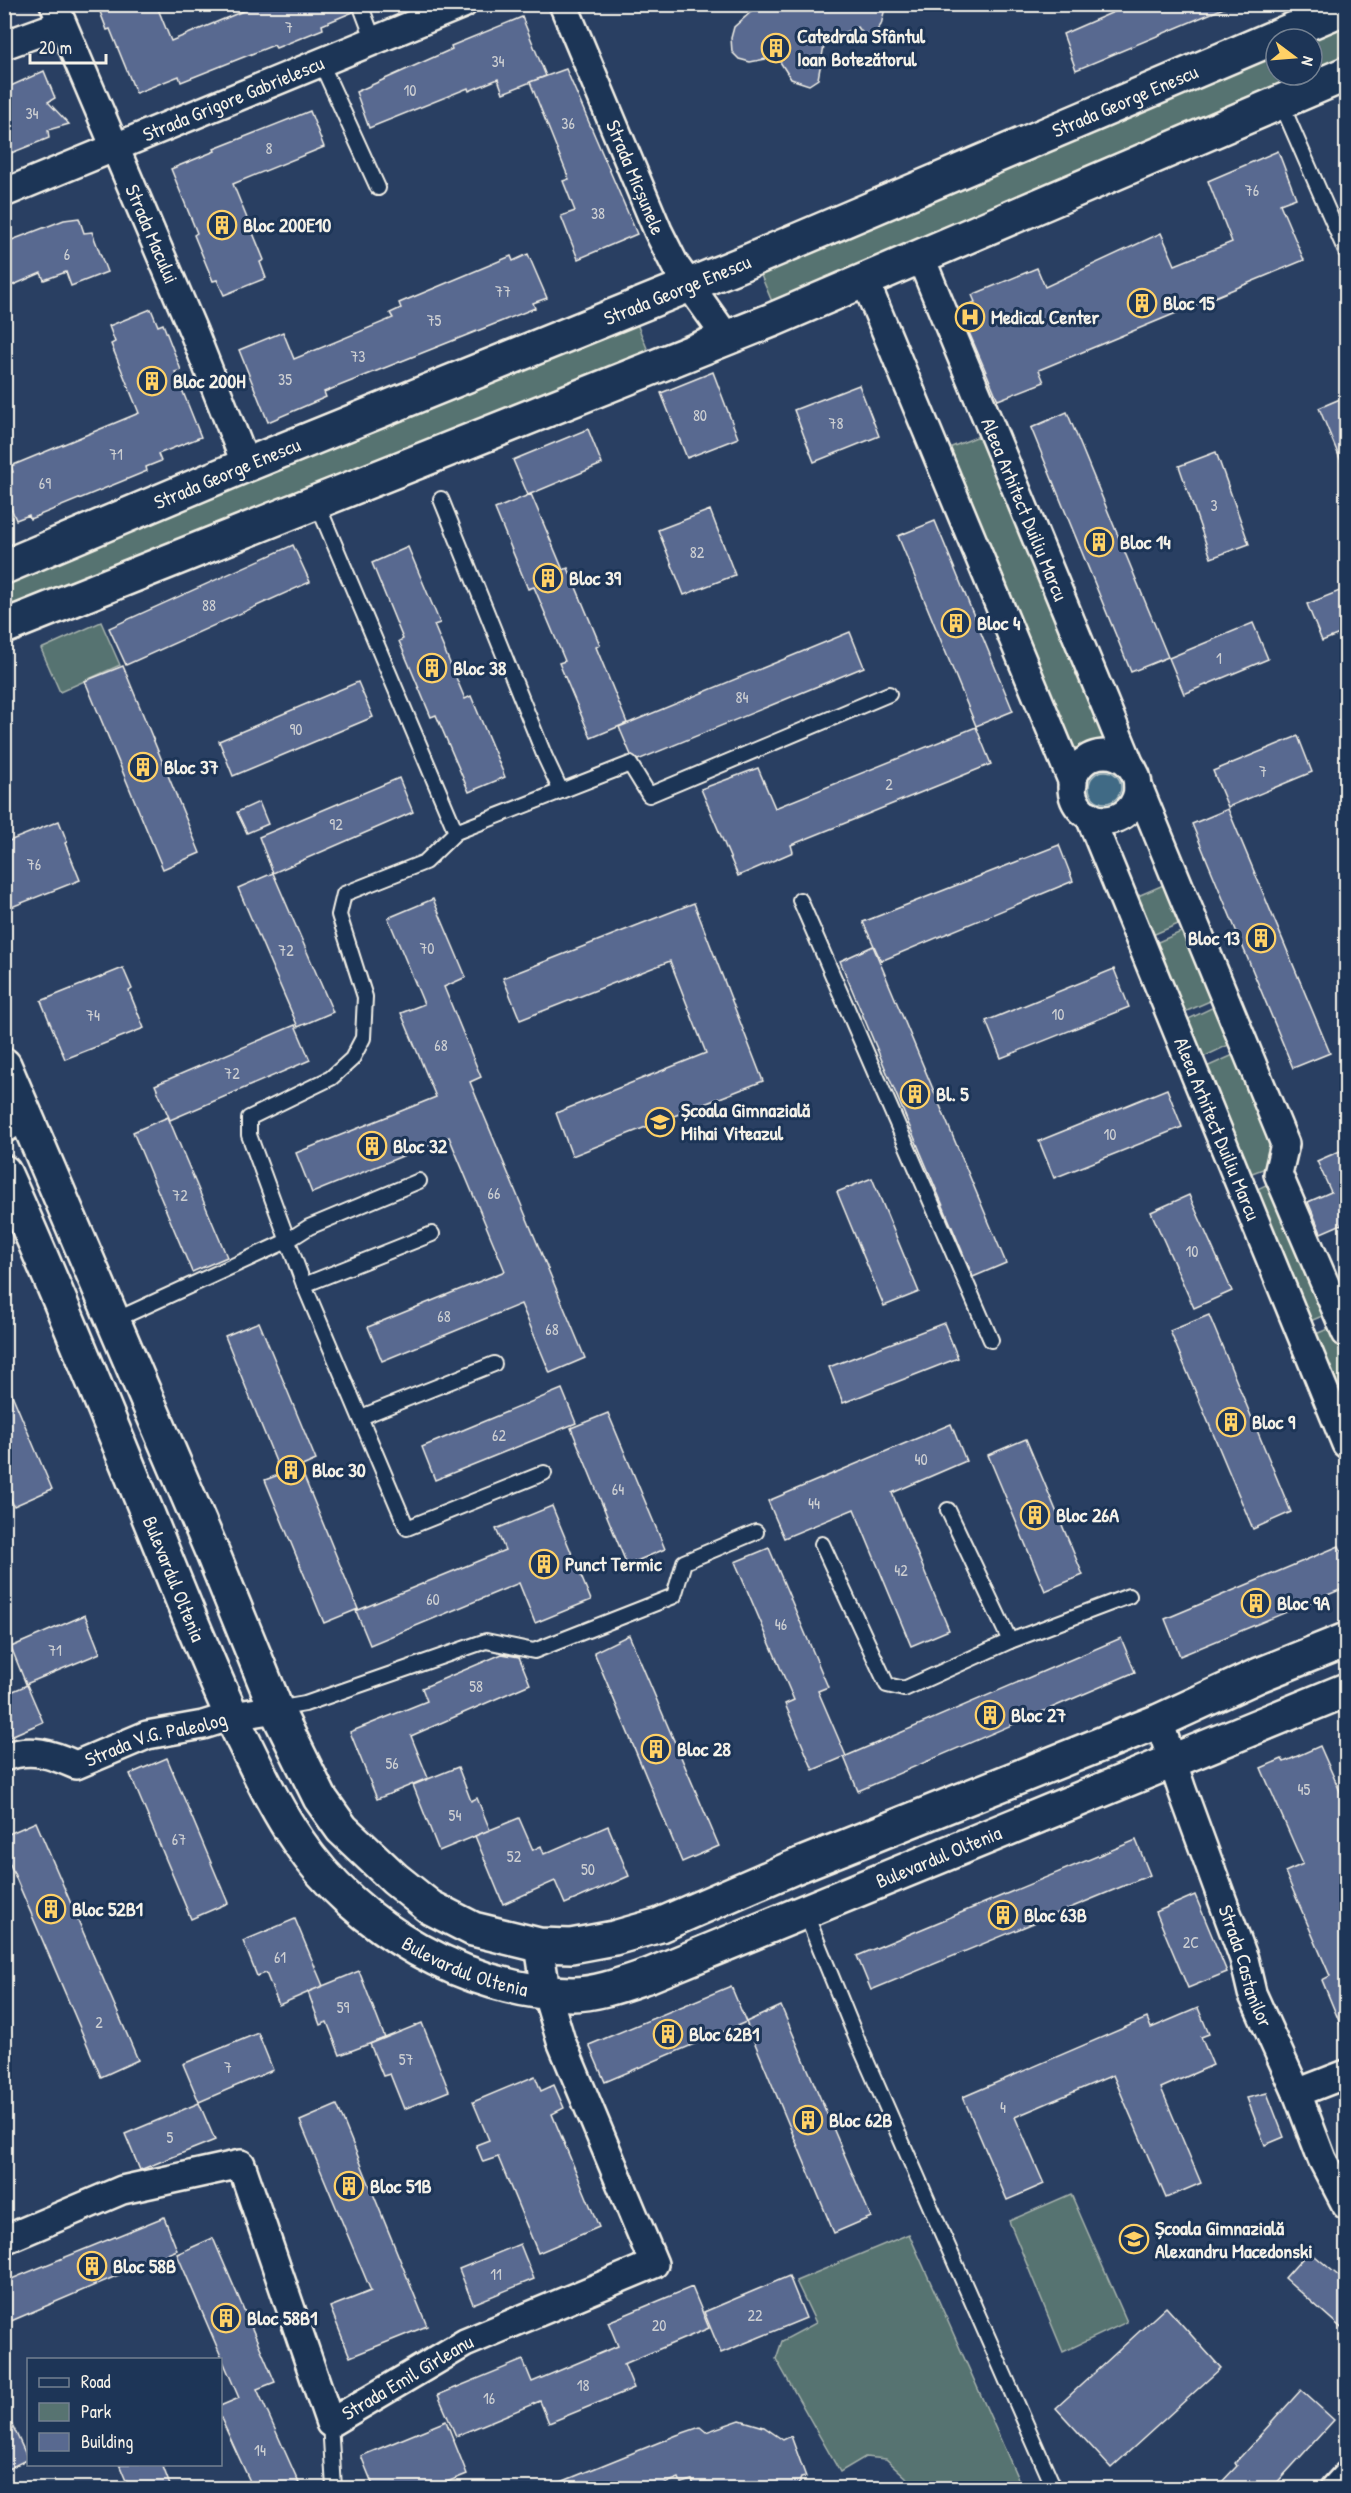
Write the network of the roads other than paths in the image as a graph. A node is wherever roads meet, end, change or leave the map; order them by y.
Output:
1 (360, 4) edge
2 (463, 4) edge
3 (563, 4) edge
4 (1347, 7) edge
5 (58, 14) edge
6 (374, 41) junction
7 (4, 45) edge
8 (321, 63) junction
9 (1347, 74) edge
10 (1281, 103) junction
11 (115, 148) junction
12 (378, 188) dead end
13 (4, 194) edge
14 (1347, 252) edge
15 (920, 256) junction
16 (865, 281) junction
17 (690, 286) junction
18 (727, 338) junction
19 (246, 465) junction
20 (441, 499) dead end
21 (317, 503) junction
22 (4, 567) edge
23 (4, 627) edge
24 (889, 694) dead end
25 (1134, 775) junction
26 (1073, 783) junction
27 (561, 791) junction
28 (1089, 815) junction
29 (456, 832) junction
30 (800, 900) dead end
31 (4, 1065) edge
32 (15, 1122) edge
33 (4, 1172) edge
34 (419, 1181) dead end
35 (432, 1233) dead end
36 (287, 1241) junction
37 (304, 1285) junction
38 (113, 1321) junction
39 (1347, 1333) edge
40 (990, 1340) dead end
41 (494, 1364) dead end
42 (361, 1417) junction
43 (1347, 1444) edge
44 (544, 1473) dead end
45 (948, 1510) dead end
46 (756, 1532) dead end
47 (822, 1544) dead end
48 (1129, 1596) dead end
49 (1347, 1640) edge
50 (1010, 1641) junction
51 (1347, 1690) edge
52 (276, 1709) junction
53 (232, 1716) junction
54 (1160, 1721) junction
55 (4, 1757) edge
56 (1173, 1760) junction
57 (805, 1912) junction
58 (539, 1946) junction
59 (546, 1992) junction
60 (1347, 2074) edge
61 (1297, 2093) junction
62 (1347, 2205) edge
63 (4, 2240) edge
64 (330, 2423) junction
65 (1347, 2476) edge
66 (334, 2488) edge
67 (1054, 2488) edge
68 (1335, 2488) edge

1 - 6 lane
2 - 6 street, Strada Grigore Gabrielescu
3 - 17 street, Strada Micșunele
4 - 17 street, Strada George Enescu
5 - 7 street
5 - 11 street, Strada Macului
6 - 8 street, Strada Grigore Gabrielescu
8 - 11 street, Strada Grigore Gabrielescu
8 - 12 lane
9 - 10 street
10 - 14 lane
10 - 15 street
11 - 13 street, Strada Grigore Gabrielescu
11 - 19 street, Strada Macului
15 - 16 street
15 - 25 street, Aleea Arhitect Duiliu Marcu
16 - 18 street
16 - 26 street, Aleea Arhitect Duiliu Marcu
17 - 18 street, Strada Micșunele
17 - 19 street, Strada George Enescu
18 - 21 street
19 - 22 street, Strada George Enescu
20 - 27 lane
21 - 23 street
21 - 29 lane
24 - 27 lane
25 - 26 street
25 - 28 street
25 - 39 street, Aleea Arhitect Duiliu Marcu
26 - 28 street, Aleea Arhitect Duiliu Marcu
27 - 29 lane
28 - 43 street, Aleea Arhitect Duiliu Marcu
29 - 36 lane
30 - 40 lane
31 - 32 street, Bulevardul Oltenia
32 - 38 street, Bulevardul Oltenia
33 - 53 street, Bulevardul Oltenia
34 - 36 lane
35 - 37 lane
36 - 37 lane
36 - 38 lane
37 - 42 lane
38 - 52 street, Bulevardul Oltenia
41 - 42 lane
42 - 44 lane
45 - 50 lane
46 - 52 lane
47 - 50 lane
48 - 50 lane
49 - 54 street, Bulevardul Oltenia
51 - 56 street, Bulevardul Oltenia
52 - 53 street, Strada V.G. Paleolog
52 - 58 street, Bulevardul Oltenia
53 - 55 street, Strada V.G. Paleolog
53 - 59 street, Bulevardul Oltenia
54 - 56 street, Strada Castanilor
54 - 58 street, Bulevardul Oltenia
56 - 57 street, Bulevardul Oltenia
56 - 61 street, Strada Castanilor
57 - 59 street, Bulevardul Oltenia
57 - 67 lane
58 - 59 street, Strada Emil Gîrleanu
59 - 64 street, Strada Emil Gîrleanu
60 - 61 street
61 - 62 street, Strada Castanilor
63 - 64 street, Strada Emil Gîrleanu
64 - 66 lane
65 - 68 street

